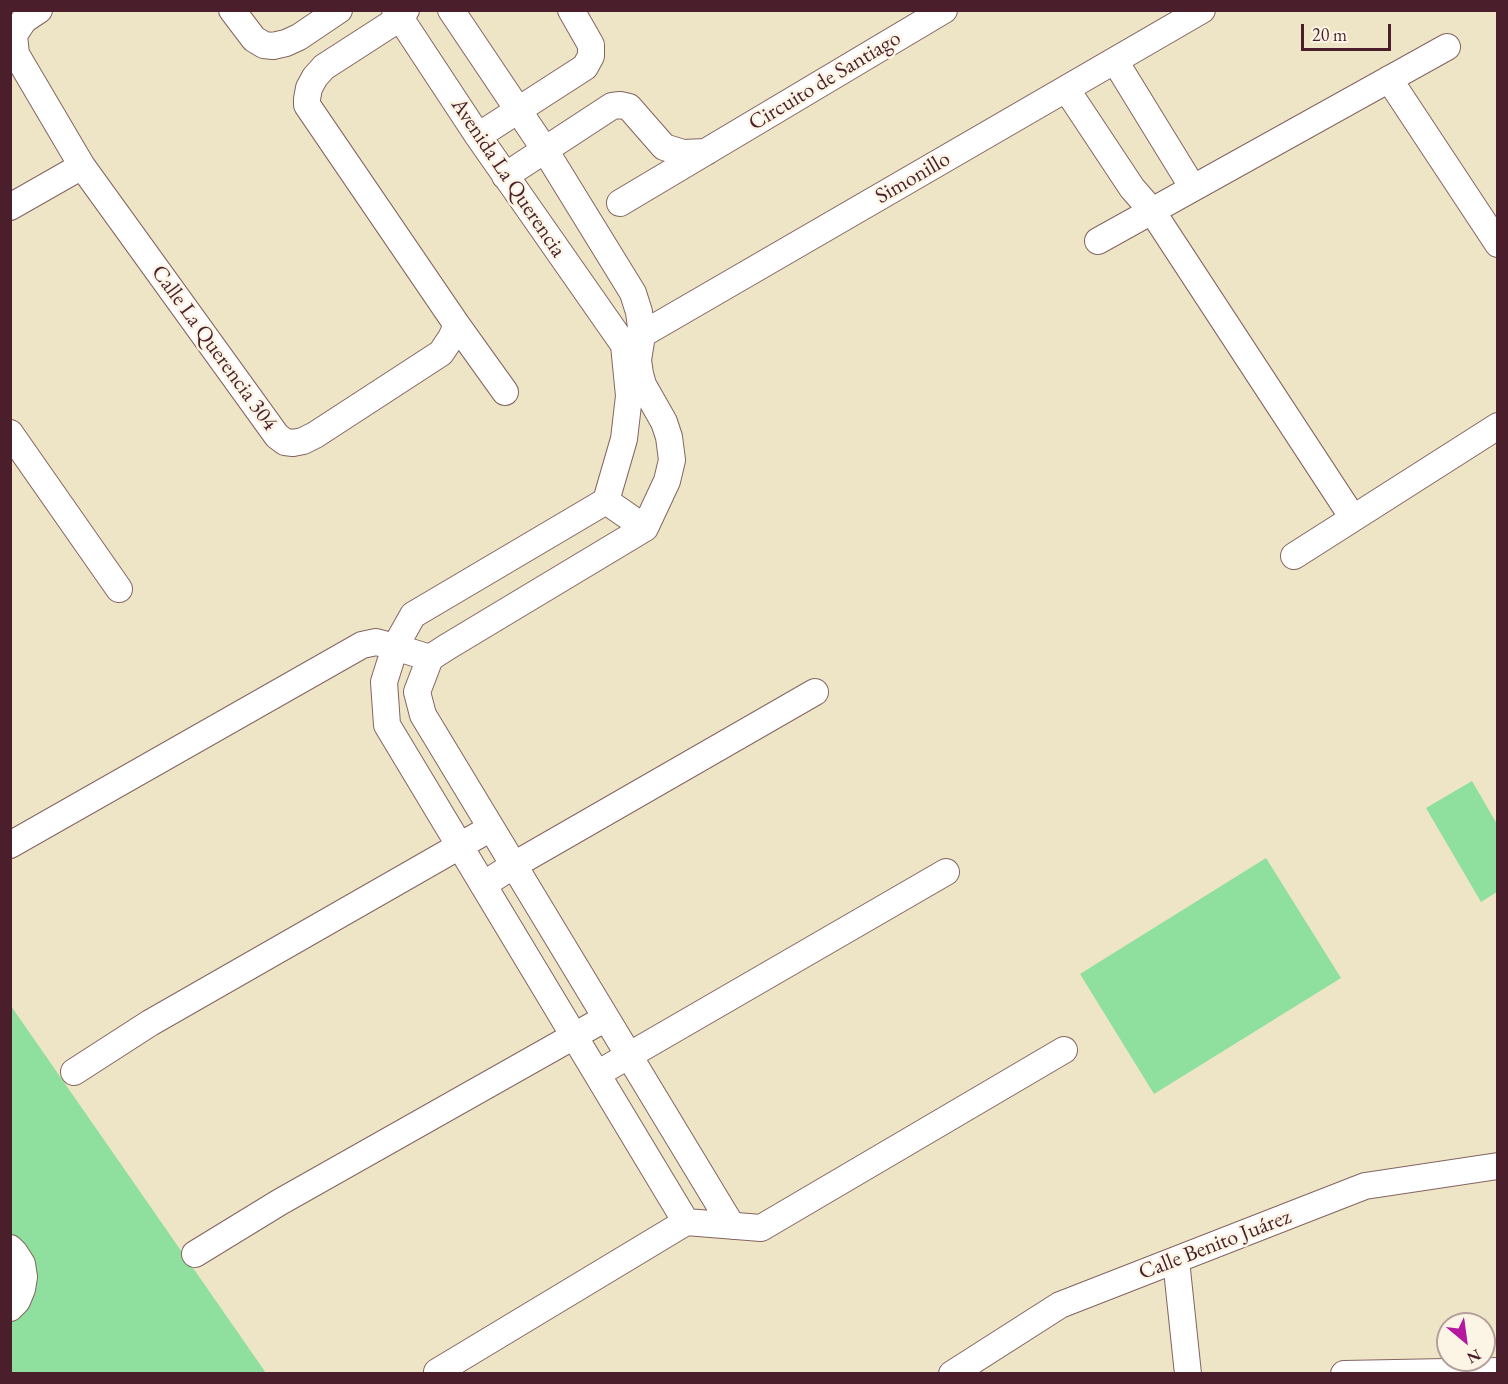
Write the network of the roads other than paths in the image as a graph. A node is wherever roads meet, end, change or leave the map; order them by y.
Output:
1 (39, 10) edge
2 (232, 10) edge
3 (339, 10) edge
4 (452, 10) edge
5 (572, 10) edge
6 (944, 10) edge
7 (1202, 10) edge
8 (400, 13) edge
9 (1447, 47) dead end
10 (1115, 61) junction
11 (1389, 80) junction
12 (1066, 90) junction
13 (518, 110) junction
14 (478, 136) junction
15 (545, 150) junction
16 (706, 152) junction
17 (82, 166) junction
18 (506, 176) junction
19 (1194, 188) junction
20 (620, 204) dead end
21 (10, 207) edge
22 (1152, 211) junction
23 (1098, 241) dead end
24 (1497, 244) edge
25 (457, 325) junction
26 (633, 340) junction
27 (505, 392) dead end
28 (1497, 426) edge
29 (10, 433) edge
30 (606, 501) junction
31 (1353, 518) junction
32 (645, 528) junction
33 (1294, 556) dead end
34 (119, 589) dead end
35 (395, 646) junction
36 (430, 658) junction
37 (815, 692) dead end
38 (491, 828) junction
39 (10, 845) edge
40 (459, 845) junction
41 (514, 865) junction
42 (946, 872) dead end
43 (483, 885) junction
44 (606, 1018) junction
45 (574, 1036) junction
46 (1064, 1050) dead end
47 (630, 1056) junction
48 (74, 1072) dead end
49 (597, 1074) junction
50 (1497, 1166) edge
51 (686, 1222) junction
52 (732, 1226) junction
53 (10, 1248) edge
54 (195, 1254) dead end
55 (1176, 1260) junction
56 (10, 1308) edge
57 (1497, 1371) edge
58 (437, 1372) edge
59 (952, 1374) edge
60 (1188, 1374) edge
61 (1344, 1374) edge

1 - 17 street, Calle La Querencia 304
2 - 3 street
4 - 13 street, Avenida La Querencia
5 - 13 street
6 - 16 street, Circuito de Santiago
7 - 10 street, Simonillo
8 - 14 street, Avenida La Querencia
8 - 25 street
9 - 11 street
10 - 12 street, Simonillo
10 - 19 street
11 - 19 street
11 - 24 street
12 - 22 street
12 - 26 street, Simonillo
13 - 14 street
13 - 15 street, Avenida La Querencia
14 - 18 street, Avenida La Querencia
15 - 16 street
15 - 18 street
15 - 26 street, Avenida La Querencia
16 - 20 street, Circuito de Santiago
17 - 21 street
17 - 25 street, Calle La Querencia 304
18 - 26 street, Avenida La Querencia
19 - 22 street
22 - 23 street
22 - 31 street
25 - 27 street
26 - 30 street
26 - 32 street
28 - 31 street
29 - 34 street
30 - 32 street
30 - 35 street
31 - 33 street
32 - 36 street
35 - 36 street
35 - 39 street
35 - 40 street
36 - 38 street
37 - 41 street
38 - 40 street
38 - 41 street
40 - 43 street
40 - 48 street
41 - 43 street
41 - 44 street
42 - 47 street
43 - 45 street
44 - 45 street
44 - 47 street
45 - 49 street
45 - 54 street
46 - 52 street
47 - 49 street
47 - 52 street
49 - 51 street
50 - 55 street, Calle Benito Juárez
51 - 52 street
51 - 58 street
53 - 56 street
55 - 59 street, Calle Benito Juárez
55 - 60 street
57 - 61 street

